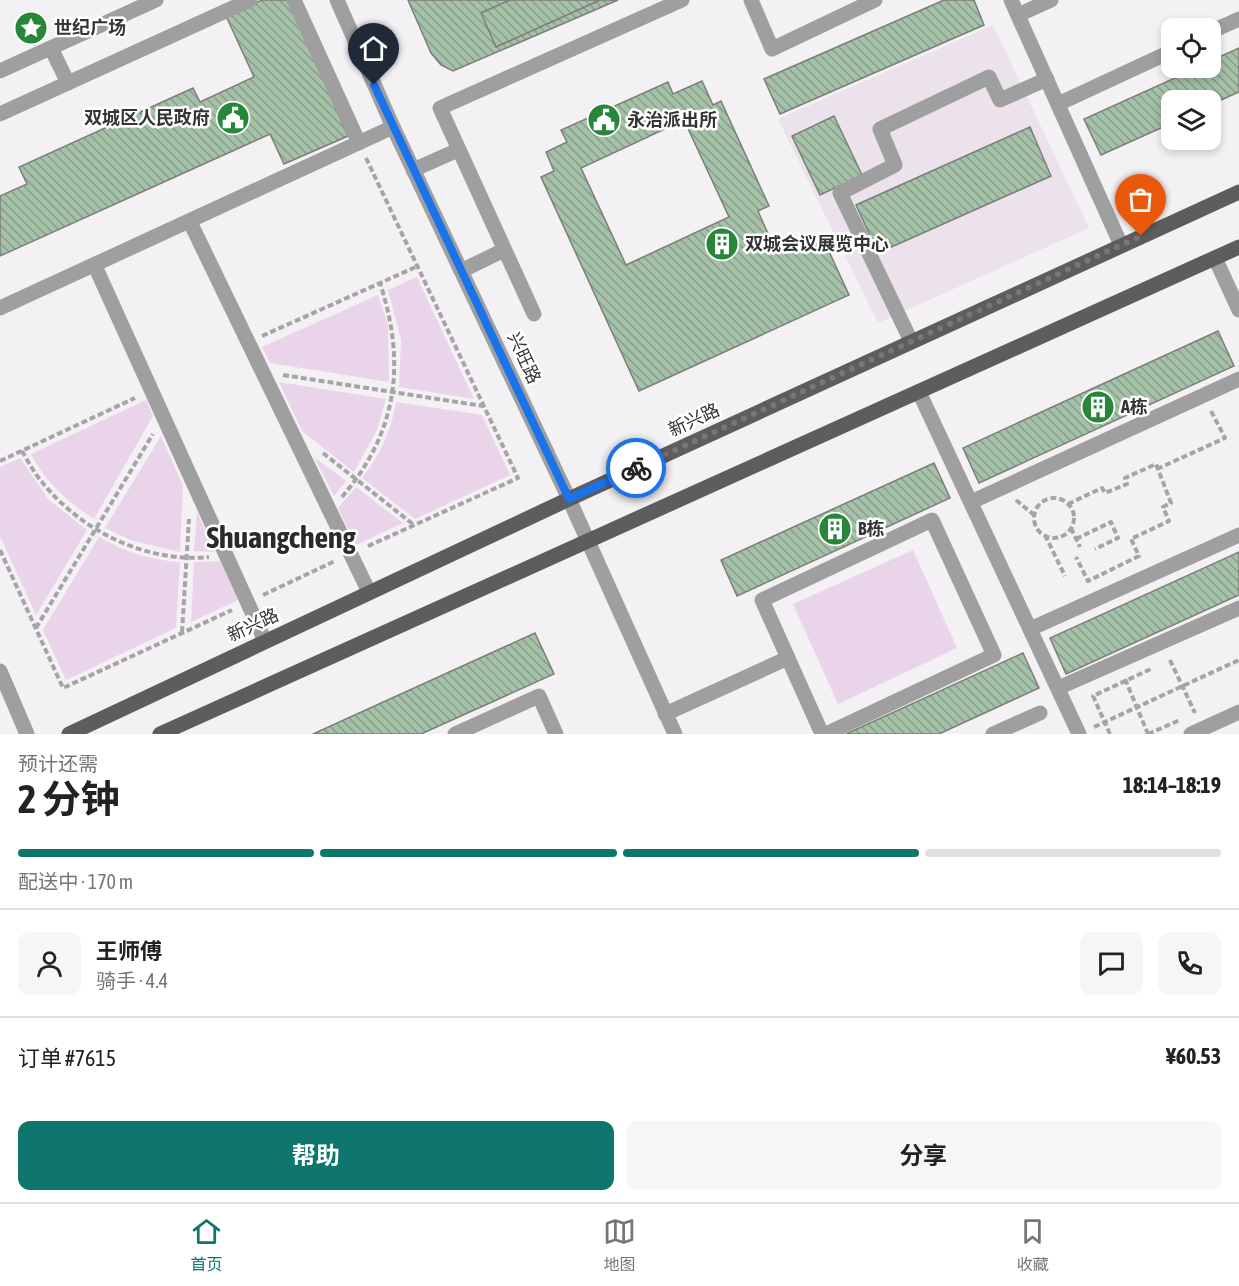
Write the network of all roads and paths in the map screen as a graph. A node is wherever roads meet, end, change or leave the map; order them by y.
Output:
1 (156, 0) edge
2 (250, 0) edge
3 (294, 0) edge
4 (337, 0) edge
5 (682, 0) edge
6 (751, 0) edge
7 (875, 0) edge
8 (1011, 0) edge
9 (1051, 0) edge
10 (1018, 15) junction
11 (1239, 19) edge
12 (1221, 27) edge
13 (51, 48) junction
14 (1161, 56) edge
15 (0, 70) edge
16 (1047, 79) junction
17 (68, 83) junction
18 (1058, 104) junction
19 (0, 114) edge
20 (393, 127) junction
21 (359, 143) junction
22 (458, 150) junction
23 (413, 170) junction
24 (1239, 192) edge
25 (190, 222) junction
26 (1121, 245) junction
27 (1239, 247) edge
28 (504, 250) junction
29 (1215, 258) junction
30 (95, 266) junction
31 (418, 266) junction
32 (461, 271) junction
33 (380, 283) junction
34 (0, 308) edge
35 (1239, 310) edge
36 (534, 314) dead end
37 (911, 341) junction
38 (248, 342) junction
39 (262, 372) junction
40 (1239, 378) edge
41 (152, 390) junction
42 (394, 390) junction
43 (919, 392) junction
44 (1203, 395) junction
45 (484, 406) junction
46 (163, 417) junction
47 (315, 447) dead end
48 (22, 451) junction
49 (0, 461) edge
50 (1157, 469) junction
51 (356, 480) junction
52 (569, 499) junction
53 (972, 502) junction
54 (1068, 504) junction
55 (330, 511) junction
56 (190, 513) dead end
57 (414, 525) junction
58 (1071, 528) junction
59 (96, 530) junction
60 (1044, 535) junction
61 (1239, 535) edge
62 (1076, 539) junction
63 (587, 540) junction
64 (1080, 547) dead end
65 (1095, 549) dead end
66 (0, 550) edge
67 (351, 554) junction
68 (226, 555) junction
69 (1076, 556) dead end
70 (187, 557) junction
71 (1065, 576) dead end
72 (369, 592) junction
73 (247, 602) junction
74 (1239, 608) edge
75 (36, 628) junction
76 (1030, 628) junction
77 (182, 632) junction
78 (265, 641) junction
79 (788, 658) junction
80 (1170, 660) dead end
81 (1239, 660) edge
82 (1118, 662) junction
83 (0, 671) edge
84 (1182, 686) junction
85 (1058, 688) junction
86 (1094, 696) dead end
87 (1137, 707) junction
88 (1040, 712) dead end
89 (1239, 712) edge
90 (1195, 713) dead end
91 (665, 714) junction
92 (1104, 722) junction
93 (27, 734) edge
94 (69, 734) edge
95 (160, 734) edge
96 (455, 734) edge
97 (556, 734) edge
98 (675, 734) edge
99 (824, 734) edge
100 (993, 734) edge
101 (1079, 734) edge
102 (1110, 734) edge
103 (1148, 734) edge
104 (1191, 734) edge

1 - 13 street
2 - 17 street
3 - 21 street
4 - 20 street, 兴旺路
5 - 22 street
6 - 7 street
8 - 10 street
9 - 10 street
10 - 16 street
11 - 12 street
13 - 15 street
13 - 17 street
14 - 18 street
16 - 18 street
16 - 37 street
17 - 19 street
18 - 26 street
20 - 21 street
20 - 23 street, 兴旺路
21 - 25 street
21 - 31 path
22 - 23 street
22 - 28 street
23 - 32 street, 兴旺路
24 - 26 main road, 新兴路
25 - 30 street
25 - 38 street
26 - 37 main road, 新兴路
27 - 29 main road
28 - 32 street
28 - 36 street
29 - 35 street
29 - 43 main road
30 - 34 street
30 - 41 street
31 - 33 path
31 - 45 path
32 - 52 street, 兴旺路
33 - 38 path
33 - 42 path
37 - 52 main road, 新兴路
38 - 39 street
39 - 42 path
39 - 55 street
40 - 44 street
41 - 46 street
41 - 48 path
42 - 45 path
42 - 51 path
43 - 53 street
43 - 63 main road
44 - 50 path
44 - 53 street
45 - 57 path
46 - 59 path
46 - 68 street
47 - 51 path
48 - 49 path
48 - 59 path
50 - 54 path
50 - 69 path
51 - 55 path
51 - 57 path
52 - 63 street, 兴旺路
52 - 72 main road, 新兴路
53 - 76 street
54 - 58 path
54 - 60 path
55 - 67 street
56 - 70 path
57 - 67 path
58 - 60 path
58 - 62 path
59 - 70 path
59 - 75 path
60 - 71 path
61 - 76 street
62 - 64 path
62 - 65 path
63 - 91 street, 兴旺路
63 - 95 main road
66 - 75 path
67 - 72 street
67 - 73 path
68 - 70 path
68 - 73 street
70 - 77 path
72 - 78 main road, 新兴路
73 - 77 path
73 - 78 street
74 - 82 street
75 - 77 path
76 - 85 street
78 - 94 main road, 新兴路
79 - 91 street
79 - 99 street
79 - 99 street
80 - 84 path
81 - 84 path
82 - 85 street
82 - 87 path
83 - 93 street
84 - 87 path
84 - 90 path
85 - 101 street
86 - 92 path
87 - 92 path
87 - 103 path
88 - 100 street
89 - 104 street
91 - 98 street, 兴旺路
92 - 101 path
92 - 102 path
96 - 97 street

